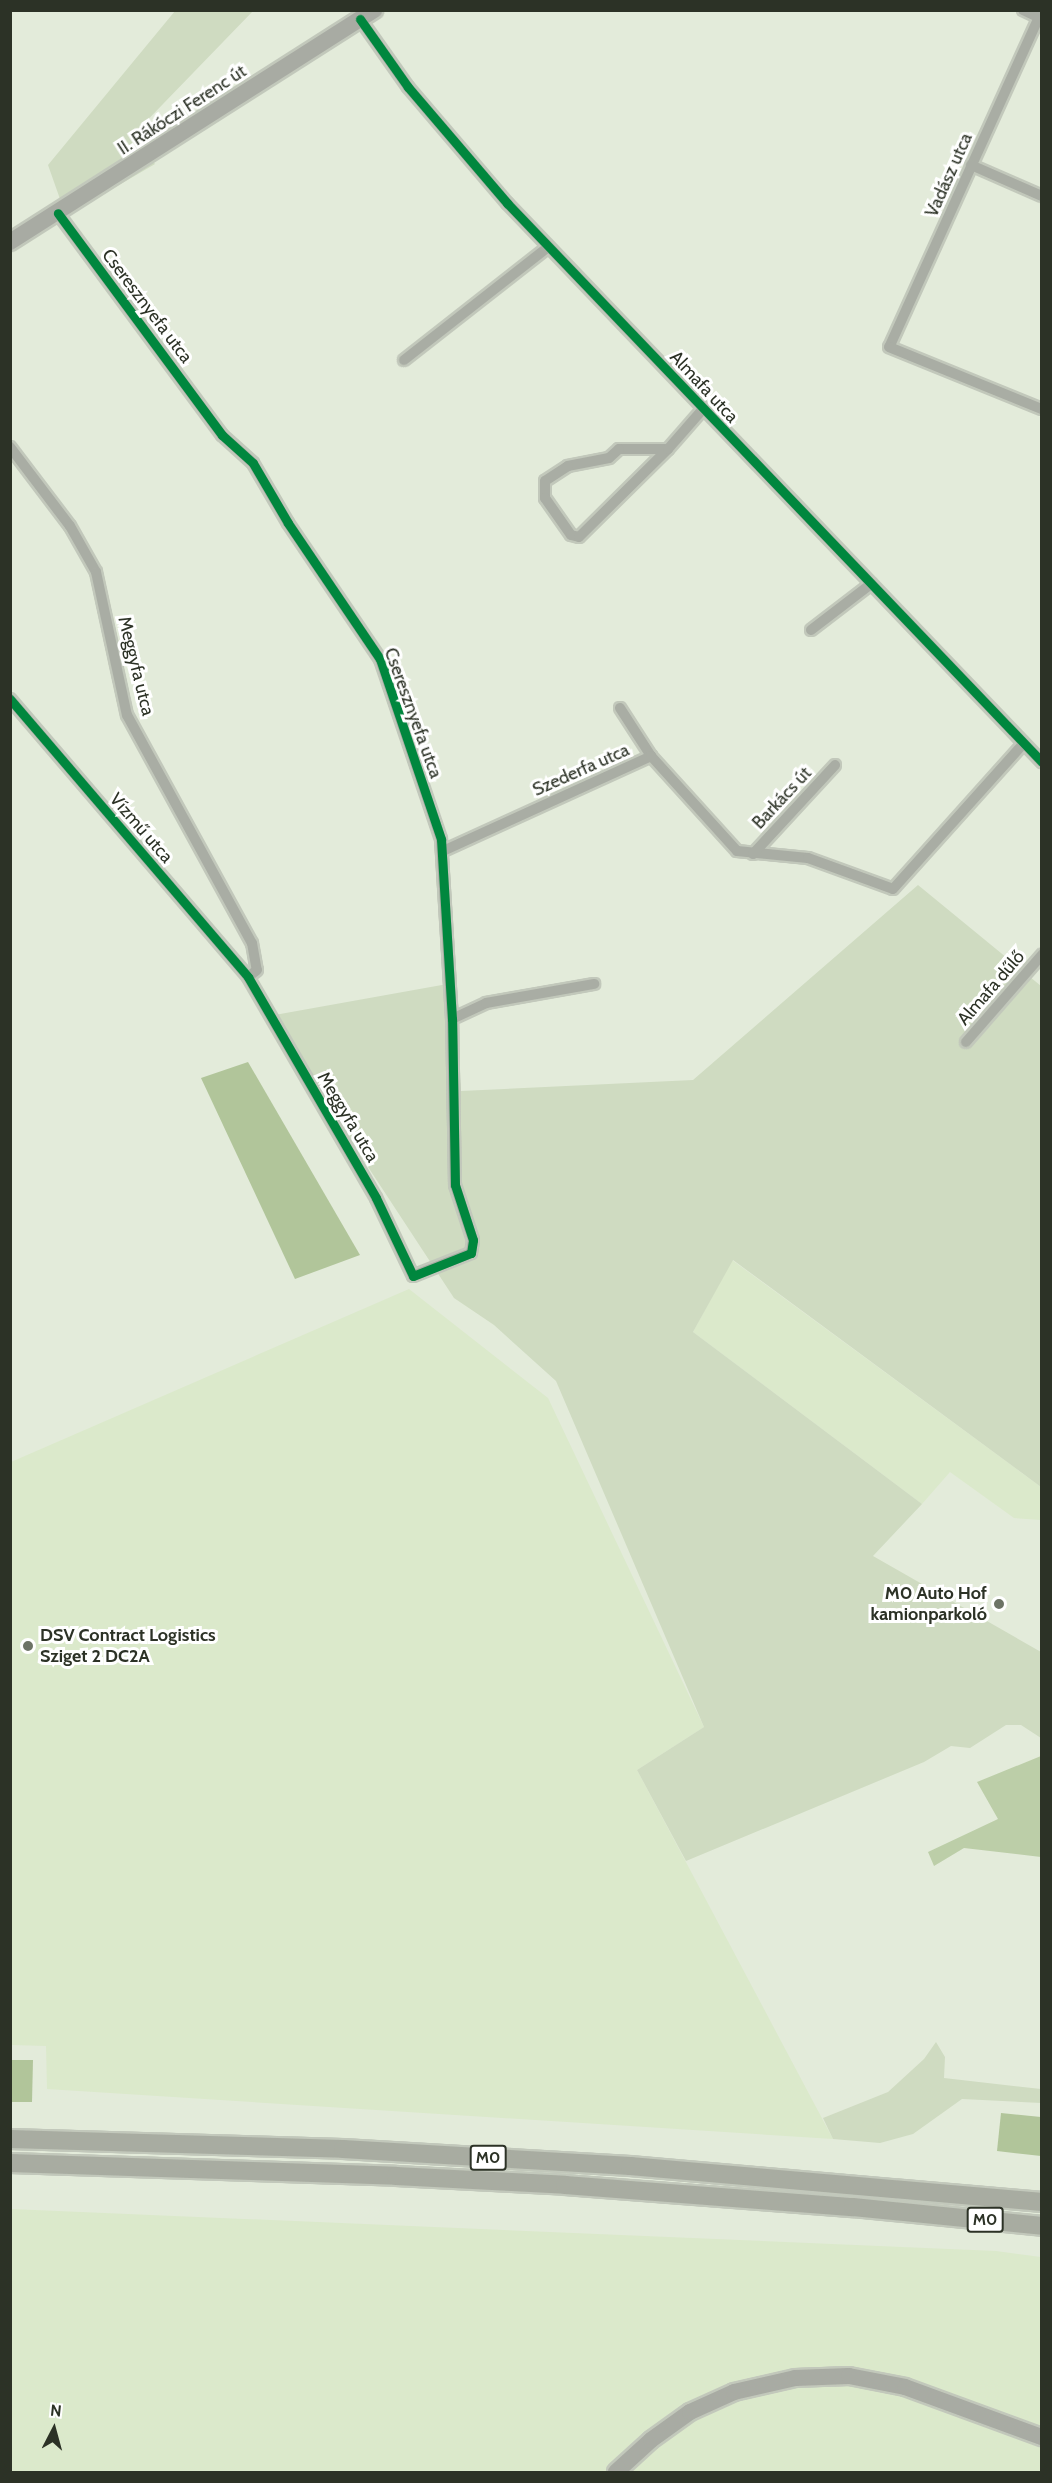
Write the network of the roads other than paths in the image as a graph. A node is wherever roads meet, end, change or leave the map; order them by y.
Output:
1 (1023, 10) edge
2 (367, 15) edge
3 (1040, 18) edge
4 (971, 165) junction
5 (1041, 196) edge
6 (58, 213) junction
7 (10, 242) edge
8 (548, 247) junction
9 (404, 360) dead end
10 (1041, 409) edge
11 (703, 410) junction
12 (10, 447) edge
13 (668, 449) junction
14 (871, 584) junction
15 (811, 630) dead end
16 (10, 699) edge
17 (620, 708) dead end
18 (1023, 744) junction
19 (651, 756) junction
20 (1041, 762) edge
21 (835, 765) dead end
22 (442, 851) junction
23 (753, 854) junction
24 (1041, 955) edge
25 (248, 977) junction
26 (594, 984) dead end
27 (452, 1019) junction
28 (966, 1042) dead end
29 (474, 1249) joint
30 (10, 2139) edge
31 (10, 2163) edge
32 (1041, 2202) edge
33 (1041, 2226) edge
34 (1012, 2428) junction
35 (1041, 2437) edge
36 (1041, 2446) edge
37 (616, 2472) edge

1 - 3 street
2 - 6 main road, II. Rákóczi Ferenc út
2 - 8 street, Almafa utca
3 - 4 street, Vadász utca
4 - 5 street
4 - 10 street, Vadász utca
6 - 7 main road, II. Rákóczi Ferenc út
6 - 22 street, Cseresznyefa utca
8 - 9 street
8 - 11 street, Almafa utca
11 - 13 street
11 - 14 street, Almafa utca
12 - 25 street, Meggyfa utca
13 - 13 street
14 - 15 street
14 - 18 street, Almafa utca
16 - 25 street, Vízmű utca
17 - 19 street
18 - 20 street, Almafa utca
18 - 23 street, Szederfa utca
19 - 22 street, Szederfa utca
19 - 23 street, Szederfa utca
21 - 23 street, Barkács út
22 - 27 street, Cseresznyefa utca
24 - 28 street, Almafa dűlő
25 - 29 street, Meggyfa utca
26 - 27 street
27 - 29 street, Cseresznyefa utca
30 - 32 highway, M0
31 - 33 highway, M0
34 - 35 main road
34 - 36 main road
34 - 37 main road

